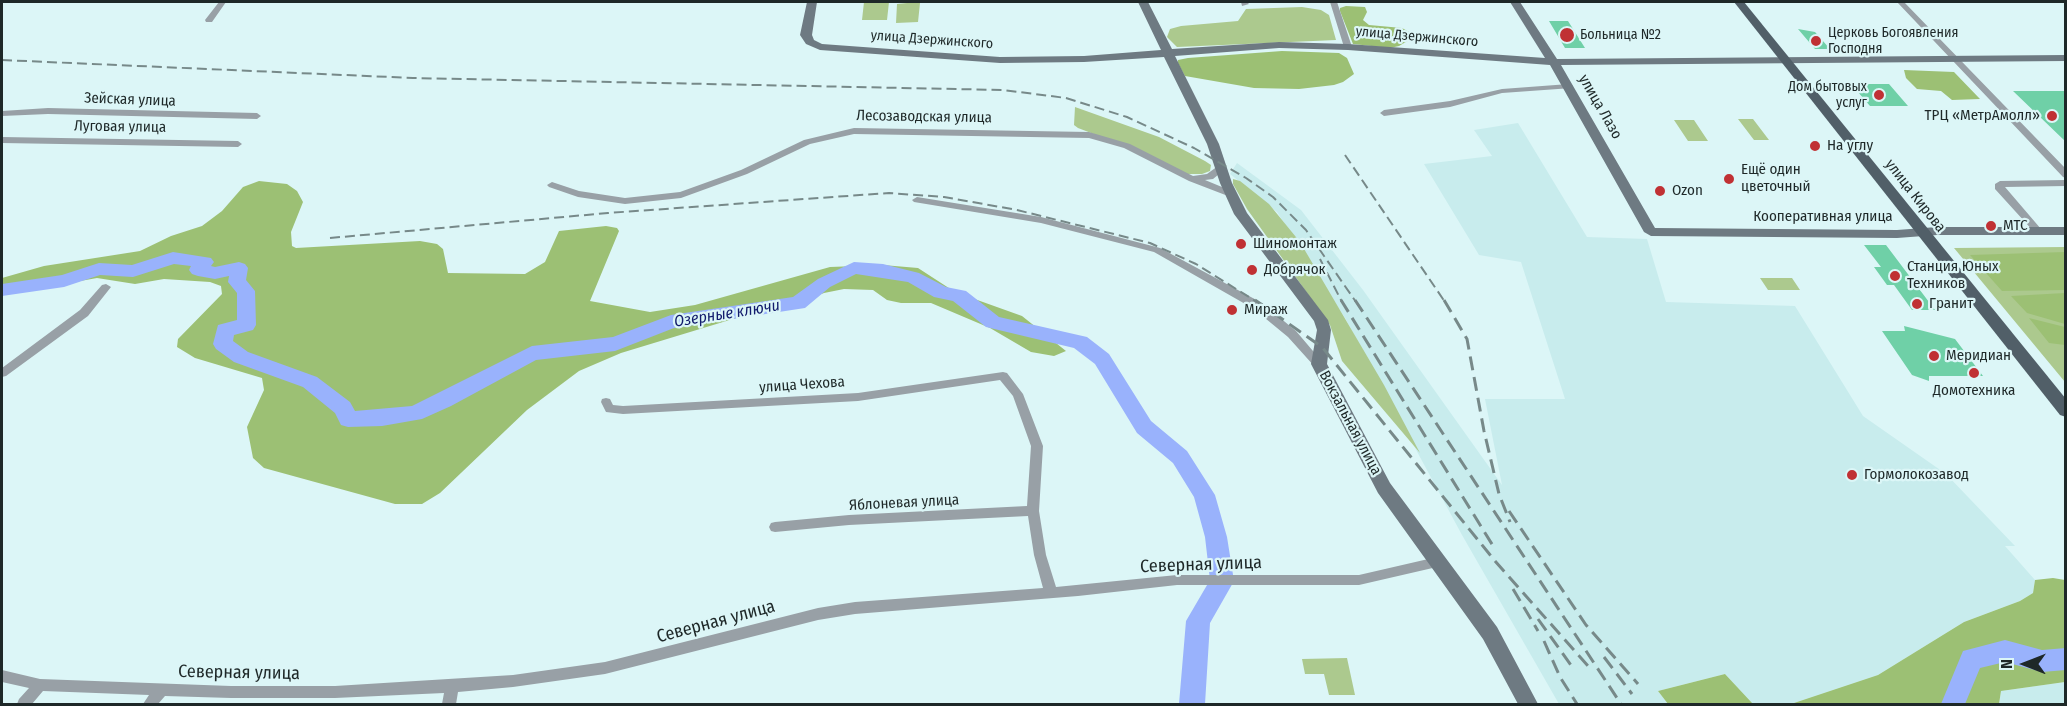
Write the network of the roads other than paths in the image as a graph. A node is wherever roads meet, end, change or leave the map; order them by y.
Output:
1 (222, 2) edge
2 (812, 2) edge
3 (1143, 2) edge
4 (1333, 2) edge
5 (1515, 2) edge
6 (1739, 2) edge
7 (1900, 2) edge
8 (209, 20) dead end
9 (1348, 47) junction
10 (1168, 52) junction
11 (2066, 58) edge
12 (1955, 59) junction
13 (1554, 62) junction
14 (1788, 62) junction
15 (1569, 86) junction
16 (1384, 113) dead end
17 (2, 114) edge
18 (258, 116) dead end
19 (2, 140) edge
20 (238, 144) dead end
21 (1221, 168) junction
22 (2066, 175) edge
23 (1192, 179) junction
24 (2066, 183) edge
25 (552, 185) dead end
26 (1231, 195) junction
27 (917, 200) dead end
28 (2038, 231) junction
29 (2066, 231) edge
30 (1651, 232) joint
31 (1922, 232) junction
32 (106, 287) dead end
33 (1319, 364) junction
34 (2, 373) edge
35 (606, 402) dead end
36 (2066, 411) edge
37 (1033, 511) junction
38 (776, 527) dead end
39 (1437, 562) junction
40 (1051, 593) junction
41 (2, 676) edge
42 (40, 685) junction
43 (452, 686) junction
44 (161, 690) junction
45 (24, 705) edge
46 (150, 705) edge
47 (449, 705) edge
48 (1528, 705) edge

1 - 8 street
2 - 10 main road, улица Дзержинского
3 - 10 main road, Вокзальная улица
4 - 9 street
5 - 13 main road, улица Лазо
6 - 14 main road, улица Кирова
7 - 12 street
9 - 10 main road, улица Дзержинского
9 - 13 main road, улица Дзержинского
10 - 21 main road, Вокзальная улица
11 - 12 main road, улица Дзержинского
12 - 14 main road, улица Дзержинского
12 - 22 street
13 - 14 main road, улица Дзержинского
13 - 15 main road, улица Лазо
14 - 31 main road, улица Кирова
15 - 16 street
15 - 30 main road, улица Лазо
17 - 18 street, Зейская улица
19 - 20 street, Луговая улица
21 - 23 street
21 - 26 main road, Вокзальная улица
23 - 25 street, Лесозаводская улица
23 - 26 street, Лесозаводская улица
24 - 28 street
26 - 33 main road, Вокзальная улица
27 - 33 street
28 - 29 main road, Кооперативная улица
28 - 31 main road, Кооперативная улица
30 - 31 main road, Кооперативная улица
31 - 36 main road, улица Кирова
32 - 34 street
33 - 39 main road, Вокзальная улица
35 - 37 street, улица Чехова
37 - 38 street, Яблоневая улица
37 - 40 street
39 - 40 street, Северная улица
39 - 48 main road, Вокзальная улица
40 - 43 street, Северная улица
41 - 42 street, Северная улица
42 - 44 street, Северная улица
42 - 45 street
43 - 44 street, Северная улица
43 - 47 street
44 - 46 street

